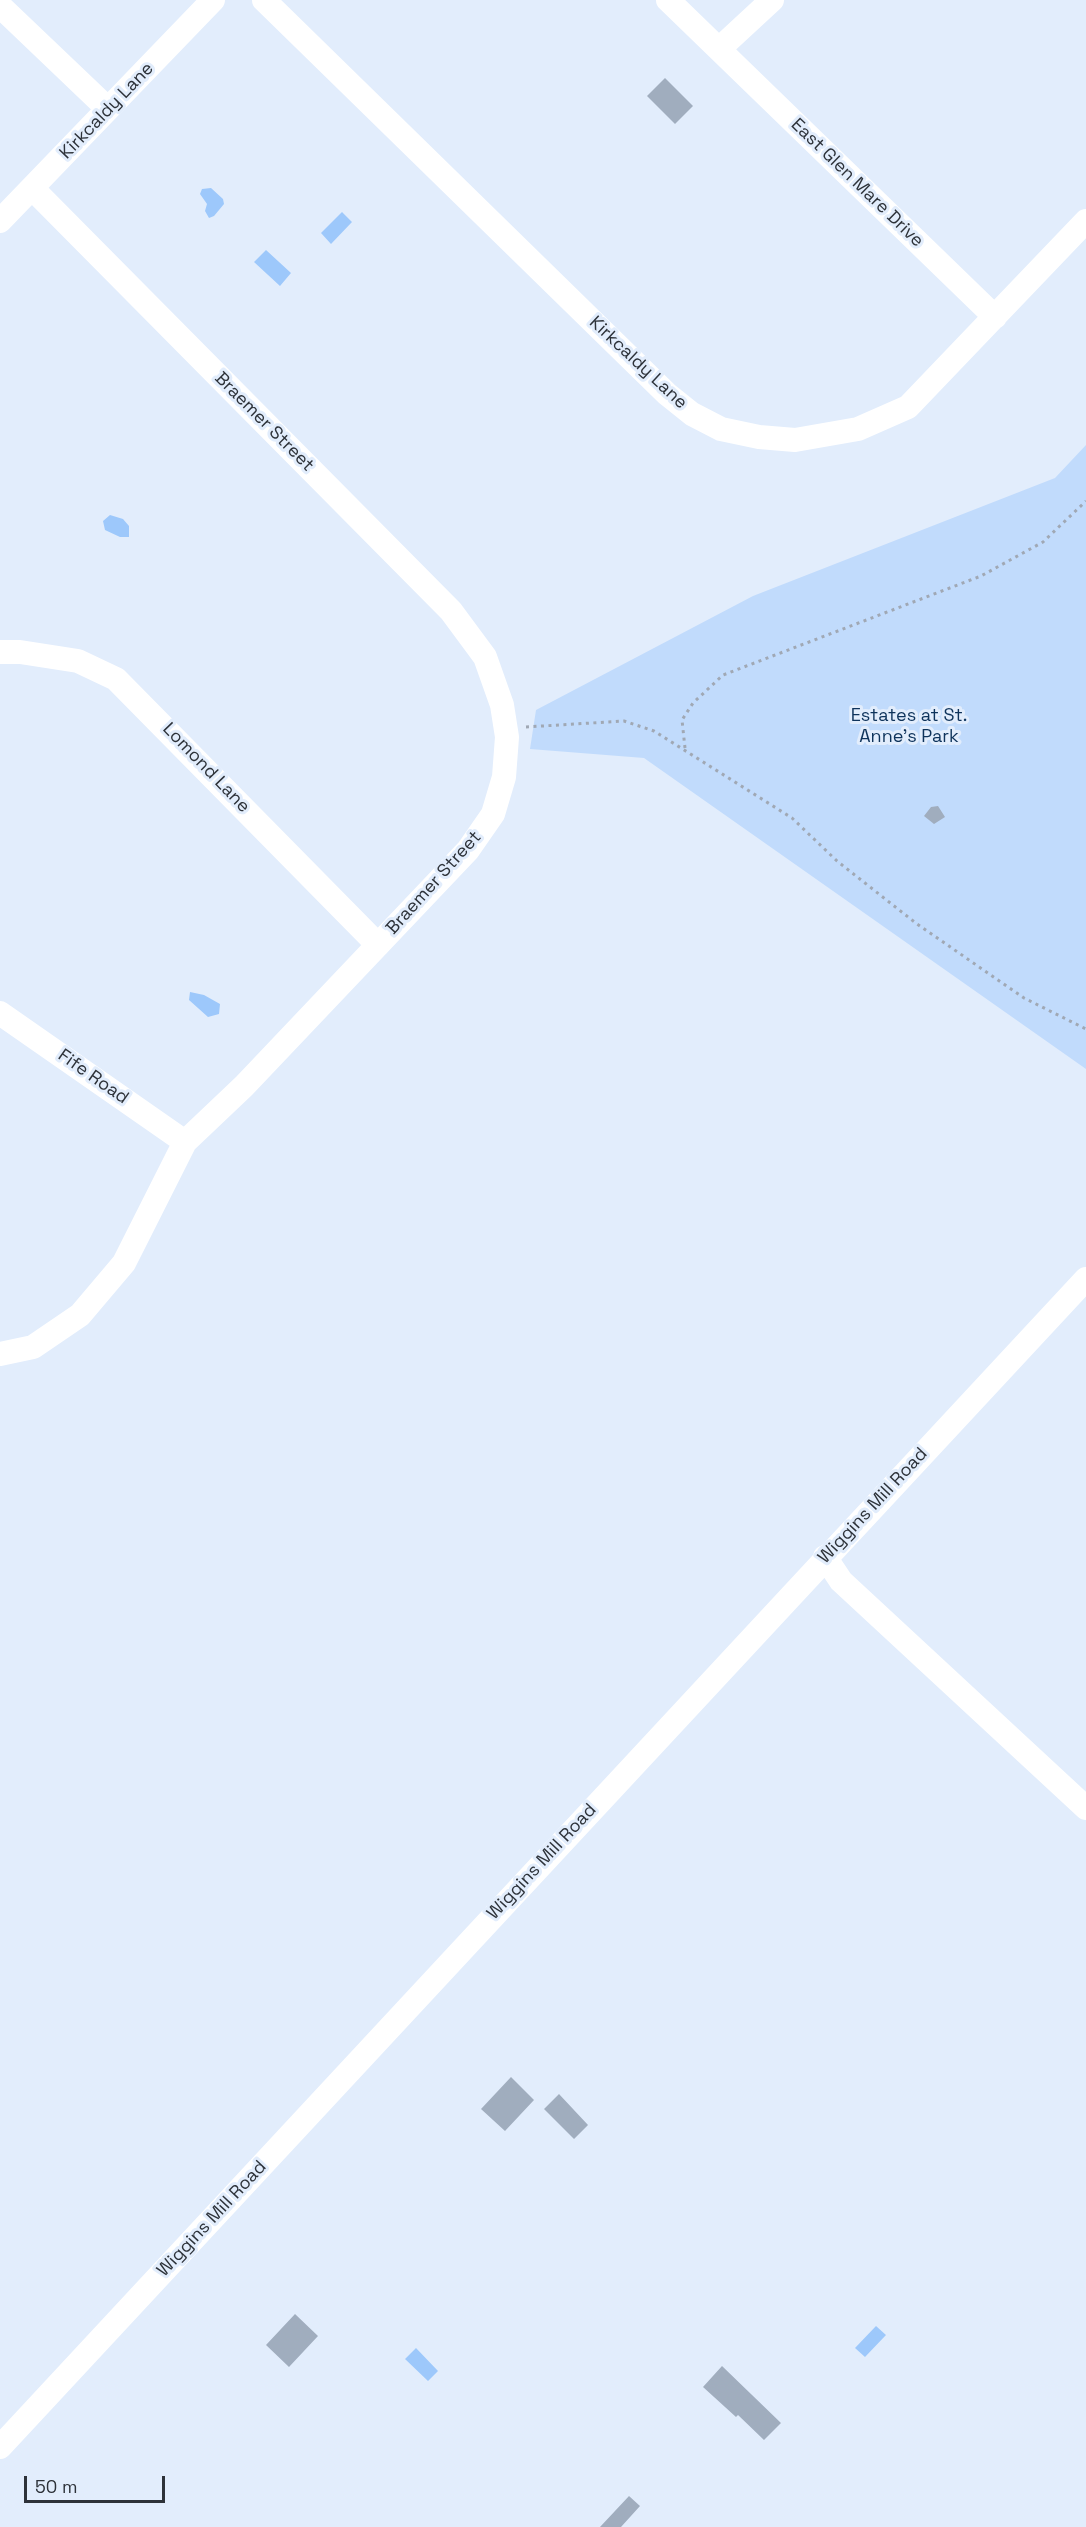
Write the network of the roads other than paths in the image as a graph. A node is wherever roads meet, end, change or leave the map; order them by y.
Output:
1 (213, 0) edge
2 (264, 0) edge
3 (668, 0) edge
4 (772, 0) edge
5 (0, 6) edge
6 (718, 49) junction
7 (108, 109) junction
8 (32, 188) junction
9 (0, 221) edge
10 (1086, 221) edge
11 (995, 317) junction
12 (0, 652) edge
13 (378, 945) junction
14 (0, 1013) edge
15 (185, 1142) junction
16 (1086, 1279) edge
17 (0, 1354) edge
18 (825, 1557) junction
19 (1086, 1808) edge
20 (0, 2447) edge

1 - 7 street, Kirkcaldy Lane
2 - 11 street, Kirkcaldy Lane
3 - 6 street, East Glen Mare Drive
4 - 6 street
5 - 7 street
6 - 11 street, East Glen Mare Drive
7 - 8 street, Kirkcaldy Lane
8 - 9 street, Kirkcaldy Lane
8 - 13 street, Braemer Street
10 - 11 street, Kirkcaldy Lane
12 - 13 street, Lomond Lane
13 - 15 street, Braemer Street
14 - 15 street, Fife Road
15 - 17 street, Braemer Street
16 - 18 street, Wiggins Mill Road
18 - 19 street
18 - 20 street, Wiggins Mill Road

